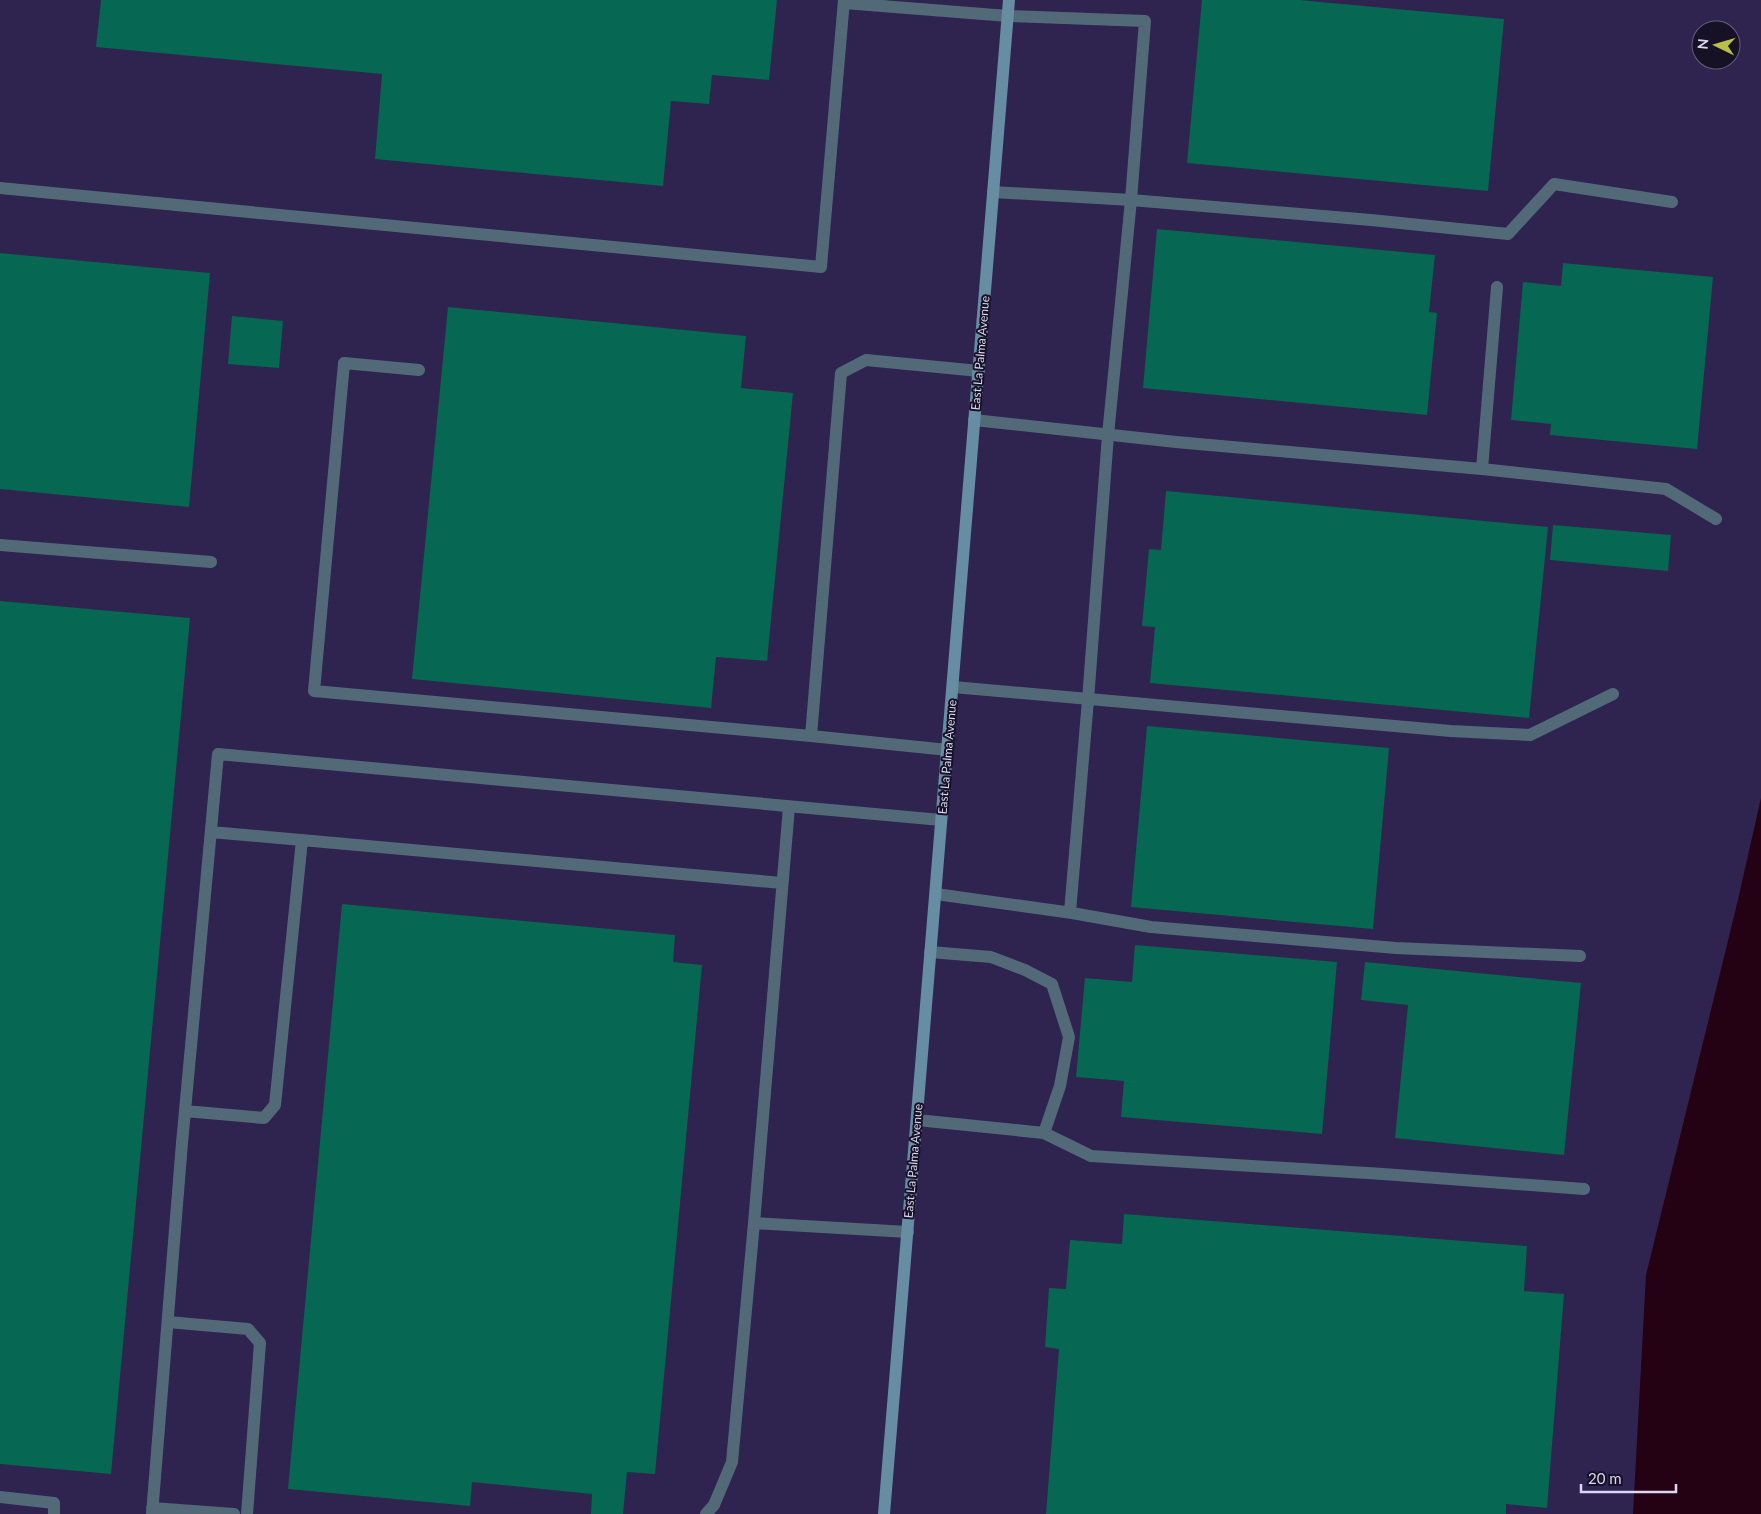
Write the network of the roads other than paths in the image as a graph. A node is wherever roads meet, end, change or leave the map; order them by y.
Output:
1 (1009, 0) edge
2 (844, 2) edge
3 (1008, 16) junction
4 (0, 188) edge
5 (993, 192) junction
6 (1131, 200) junction
7 (1672, 202) dead end
8 (1497, 287) dead end
9 (419, 370) dead end
10 (979, 371) junction
11 (974, 420) junction
12 (1108, 435) junction
13 (1482, 469) junction
14 (1716, 519) dead end
15 (0, 545) edge
16 (211, 562) dead end
17 (952, 687) junction
18 (1613, 694) dead end
19 (1088, 700) junction
20 (811, 736) junction
21 (948, 750) junction
22 (788, 807) junction
23 (942, 820) junction
24 (211, 832) junction
25 (302, 840) junction
26 (782, 883) junction
27 (936, 894) junction
28 (1070, 912) junction
29 (930, 952) junction
30 (1580, 956) dead end
31 (185, 1111) junction
32 (917, 1120) junction
33 (1044, 1132) junction
34 (1584, 1190) dead end
35 (754, 1223) junction
36 (908, 1232) junction
37 (168, 1322) junction
38 (0, 1497) edge
39 (152, 1511) edge
40 (54, 1514) edge
41 (234, 1514) edge
42 (247, 1514) edge
43 (706, 1514) edge
44 (884, 1514) edge

1 - 3 main road, East La Palma Avenue
2 - 3 lane
2 - 4 lane
3 - 5 main road, East La Palma Avenue
3 - 6 lane
5 - 6 lane
5 - 10 main road, East La Palma Avenue
6 - 7 lane
6 - 12 lane
8 - 13 lane
9 - 20 lane
10 - 11 main road, East La Palma Avenue
10 - 20 lane
11 - 12 lane
11 - 17 main road, East La Palma Avenue
12 - 13 lane
12 - 19 lane
13 - 14 lane
15 - 16 lane
17 - 19 lane
17 - 21 main road, East La Palma Avenue
18 - 19 lane
19 - 28 lane
20 - 21 lane
21 - 23 main road, East La Palma Avenue
22 - 23 lane
22 - 24 lane
22 - 26 lane
23 - 27 main road, East La Palma Avenue
24 - 25 lane
24 - 31 lane
25 - 26 lane
25 - 31 lane
26 - 35 lane
27 - 28 lane
27 - 29 main road, East La Palma Avenue
28 - 30 lane
29 - 32 main road, East La Palma Avenue
29 - 33 lane
31 - 37 lane
32 - 33 lane
32 - 36 main road, East La Palma Avenue
33 - 34 lane
35 - 36 lane
35 - 43 lane
36 - 44 main road, East La Palma Avenue
37 - 39 lane
37 - 42 lane
38 - 40 lane
39 - 41 lane

